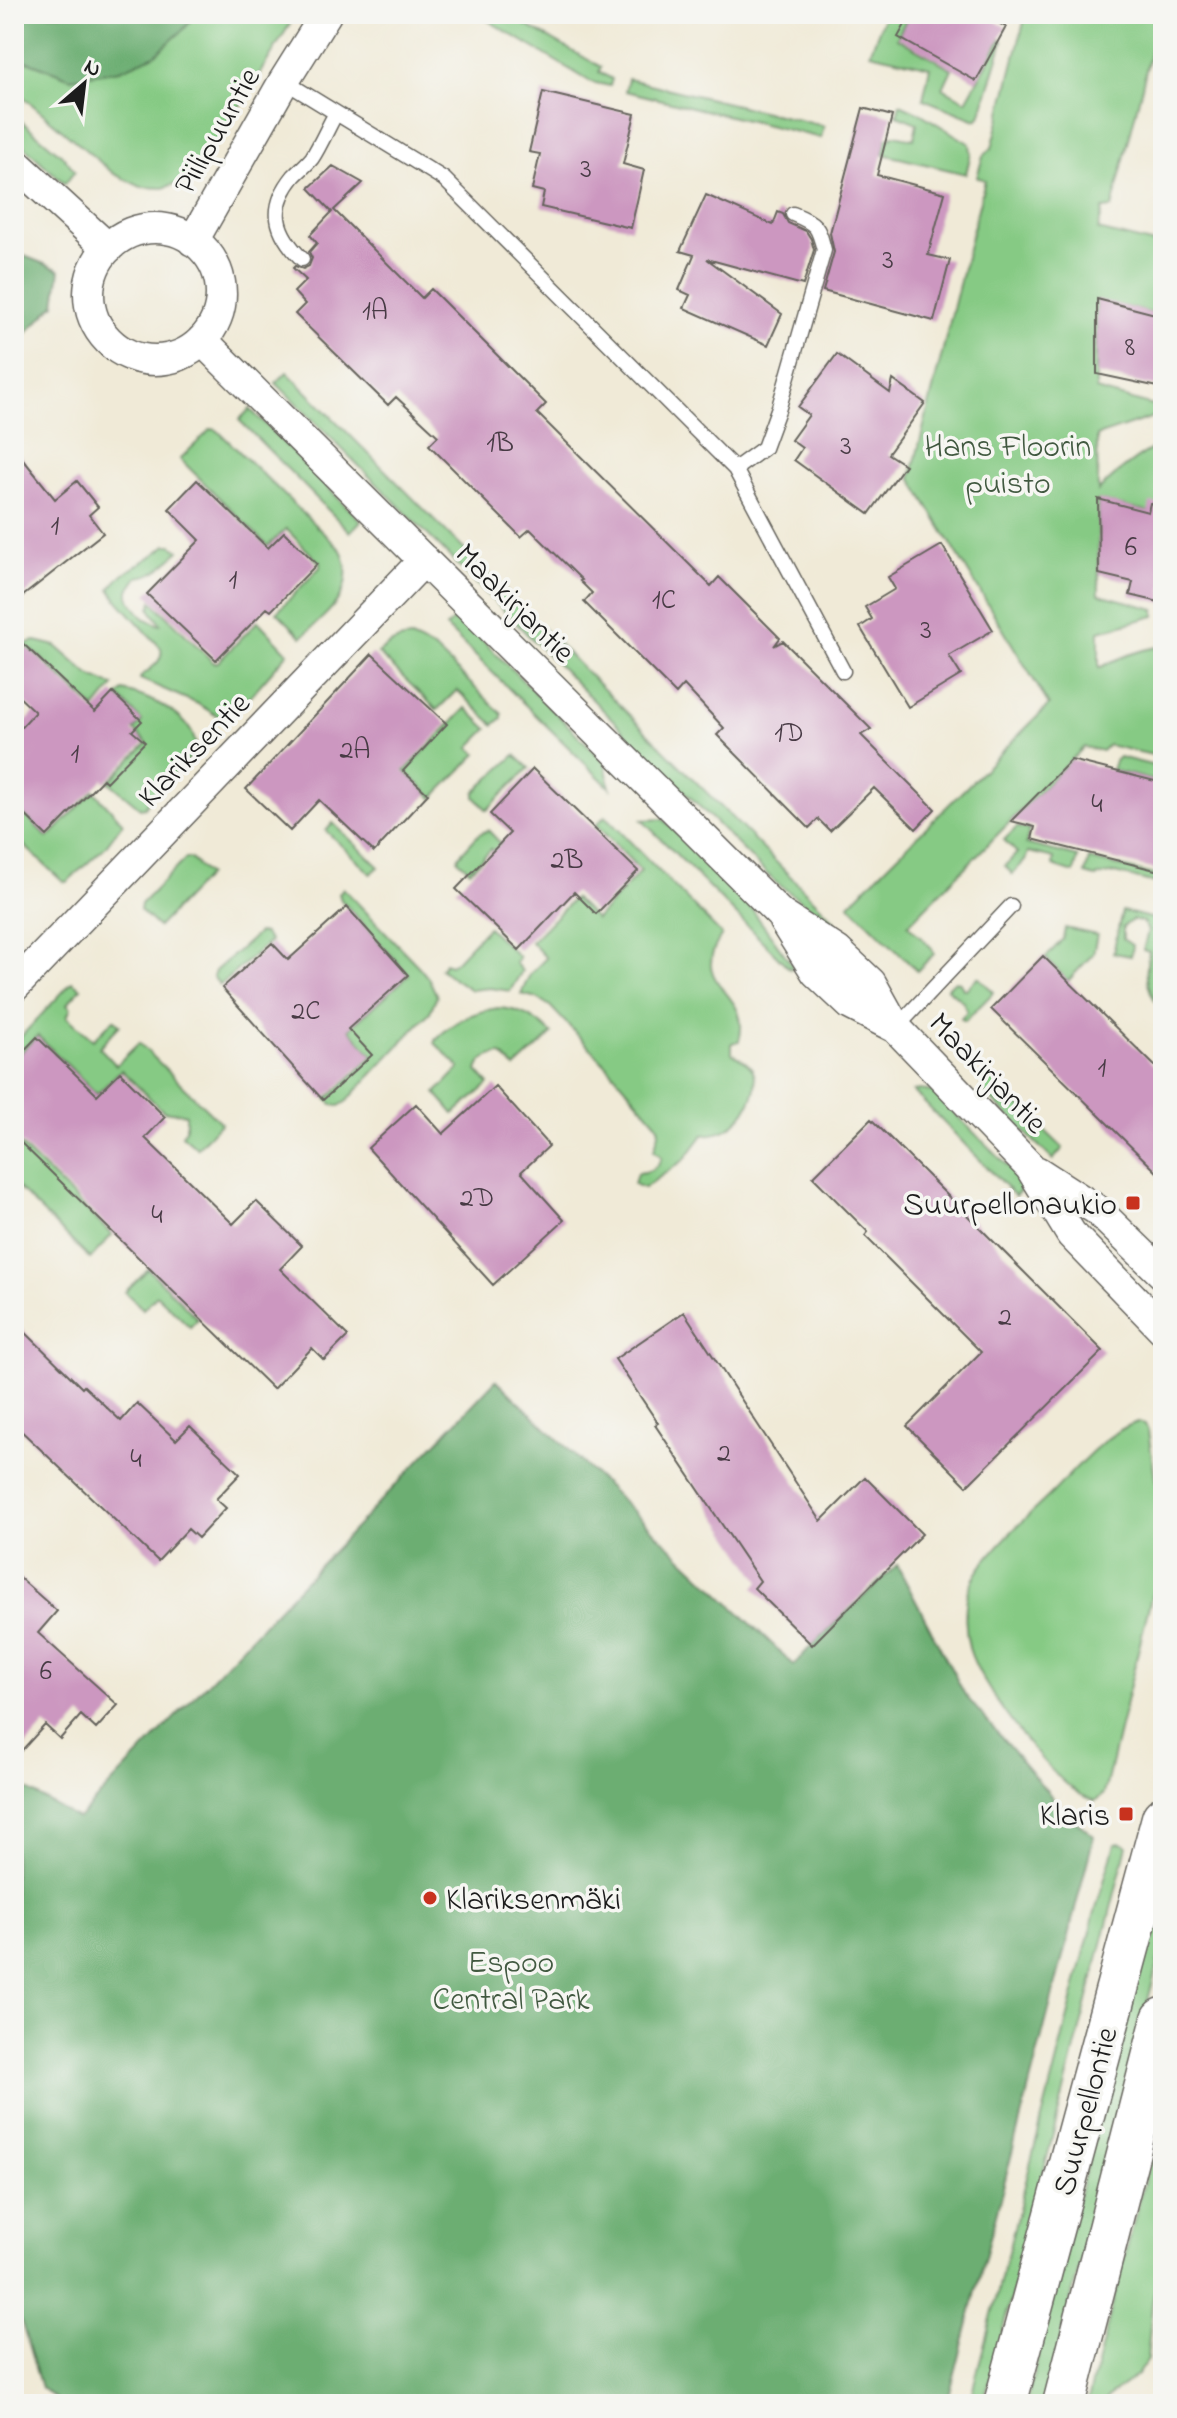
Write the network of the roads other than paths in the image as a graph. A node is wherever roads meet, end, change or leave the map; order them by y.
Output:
1 (326, 14) edge
2 (284, 81) junction
3 (336, 113) junction
4 (14, 162) edge
5 (793, 214) dead end
6 (193, 241) junction
7 (108, 248) junction
8 (302, 259) dead end
9 (202, 340) junction
10 (735, 469) junction
11 (424, 560) junction
12 (843, 671) dead end
13 (1011, 906) dead end
14 (14, 987) edge
15 (896, 1028) junction
16 (1030, 1167) junction
17 (1163, 1274) edge
18 (1163, 1329) edge
19 (1163, 1818) edge
20 (1163, 2019) edge
21 (1005, 2404) edge
22 (1064, 2404) edge

1 - 2 street, Piilipuuntie
2 - 3 lane
2 - 6 street, Piilipuuntie
3 - 8 lane
3 - 10 lane
4 - 7 street
5 - 10 lane
6 - 7 street
6 - 9 street
7 - 9 street
9 - 11 street, Maakirjantie
10 - 12 lane
11 - 14 street, Klariksentie
11 - 15 street, Maakirjantie
13 - 15 lane
15 - 16 street, Maakirjantie
16 - 17 street, Maakirjantie
16 - 18 street, Maakirjantie
19 - 21 main road, Suurpellontie
20 - 22 main road, Suurpellontie

